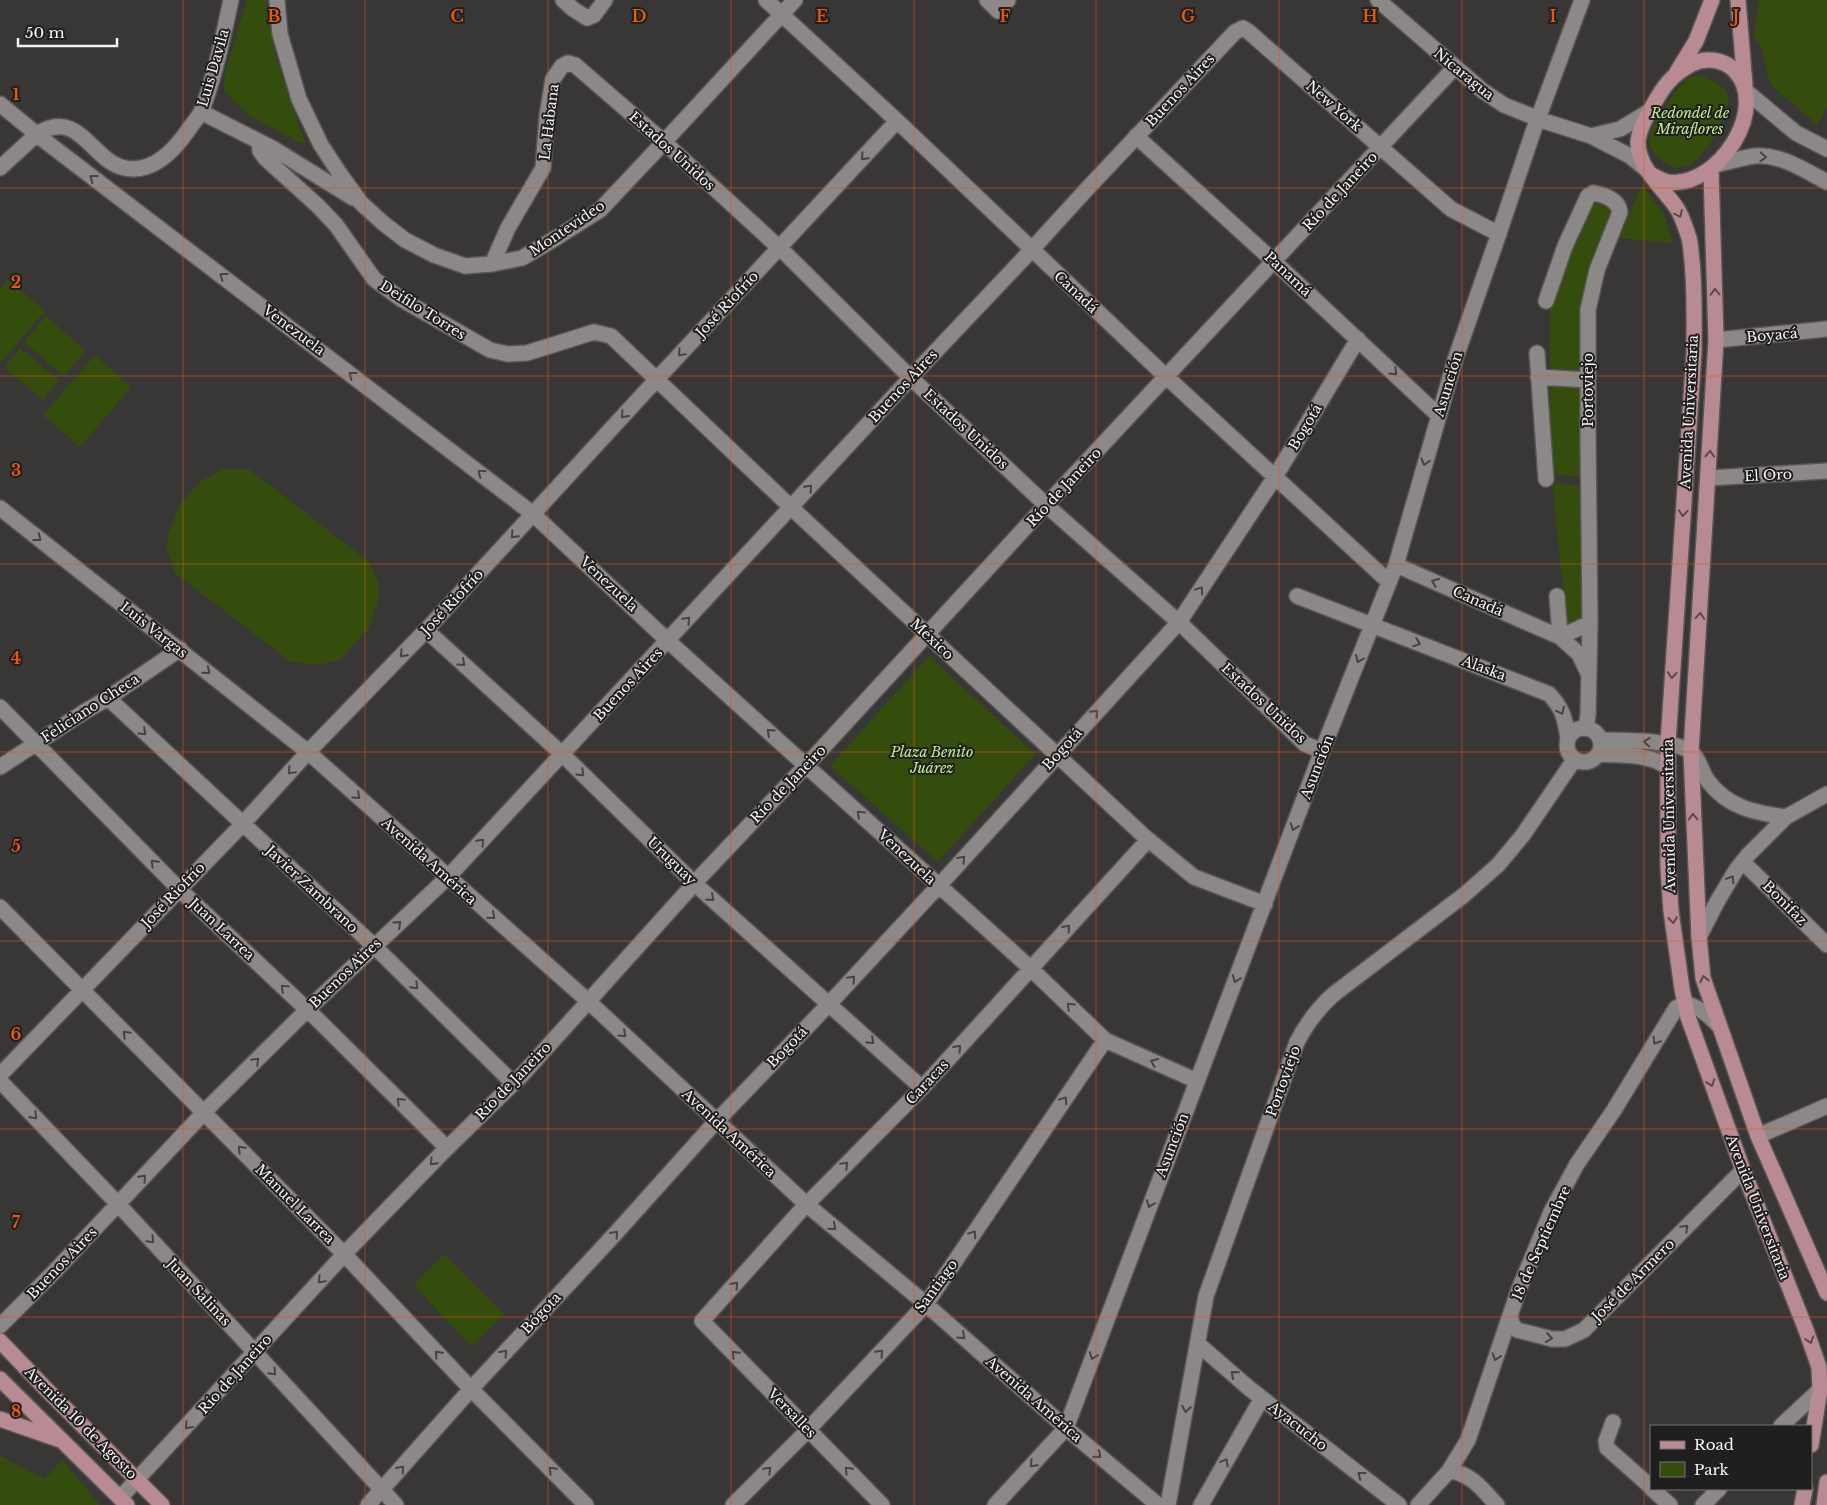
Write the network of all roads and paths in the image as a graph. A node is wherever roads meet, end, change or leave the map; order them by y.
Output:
1 (231, 0) edge
2 (278, 0) edge
3 (563, 0) edge
4 (604, 0) edge
5 (766, 0) edge
6 (795, 0) edge
7 (987, 0) edge
8 (1378, 0) edge
9 (1582, 0) edge
10 (1712, 0) edge
11 (1738, 0) edge
12 (1003, 5) edge
13 (782, 14) junction
14 (1243, 28) joint
15 (568, 63) joint
16 (1455, 67) junction
17 (1677, 72) junction
18 (1746, 89) junction
19 (0, 104) edge
20 (1650, 111) junction
21 (201, 112) junction
22 (1538, 118) junction
23 (897, 122) junction
24 (37, 134) junction
25 (1136, 136) junction
26 (1592, 136) junction
27 (259, 142) junction
28 (664, 142) junction
29 (1381, 147) junction
30 (1827, 150) edge
31 (1713, 167) junction
32 (0, 168) edge
33 (1649, 172) junction
34 (1827, 182) edge
35 (361, 203) junction
36 (1499, 234) junction
37 (779, 248) junction
38 (1032, 250) junction
39 (1274, 261) junction
40 (492, 264) junction
41 (1546, 300) dead end
42 (1827, 329) edge
43 (1358, 339) junction
44 (1716, 340) junction
45 (620, 343) joint
46 (1537, 353) dead end
47 (1167, 377) junction
48 (1538, 377) junction
49 (910, 378) junction
50 (657, 379) junction
51 (1588, 380) junction
52 (1438, 415) junction
53 (1827, 471) edge
54 (1275, 477) junction
55 (1709, 478) junction
56 (1546, 479) dead end
57 (1046, 505) junction
58 (792, 507) junction
59 (0, 508) edge
60 (534, 514) junction
61 (1396, 565) junction
62 (1389, 582) junction
63 (1296, 596) dead end
64 (1556, 596) dead end
65 (1178, 622) junction
66 (1590, 623) junction
67 (1372, 626) junction
68 (426, 630) junction
69 (928, 634) junction
70 (1560, 637) junction
71 (668, 641) junction
72 (180, 649) junction
73 (1590, 676) junction
74 (108, 698) junction
75 (0, 707) edge
76 (1586, 728) junction
77 (1568, 739) junction
78 (36, 743) junction
79 (1668, 743) junction
80 (1600, 747) junction
81 (1322, 751) junction
82 (308, 752) junction
83 (1691, 752) junction
84 (562, 754) junction
85 (1057, 754) junction
86 (1574, 760) junction
87 (806, 764) junction
88 (0, 767) edge
89 (1667, 767) junction
90 (1827, 794) edge
91 (1786, 817) junction
92 (242, 824) junction
93 (1148, 840) junction
94 (1743, 862) junction
95 (448, 877) junction
96 (694, 883) junction
97 (938, 886) junction
98 (179, 889) junction
99 (1265, 904) junction
100 (0, 907) edge
101 (1699, 937) junction
102 (1827, 945) edge
103 (374, 946) junction
104 (1030, 968) junction
105 (82, 990) junction
106 (588, 1001) junction
107 (1685, 1003) junction
108 (829, 1004) junction
109 (307, 1010) junction
110 (1719, 1026) junction
111 (1105, 1040) junction
112 (0, 1075) edge
113 (1198, 1077) junction
114 (0, 1081) edge
115 (512, 1084) junction
116 (922, 1088) junction
117 (1827, 1106) edge
118 (204, 1112) junction
119 (716, 1122) junction
120 (1758, 1136) junction
121 (447, 1148) junction
122 (1743, 1170) junction
123 (118, 1204) junction
124 (806, 1204) junction
125 (344, 1254) junction
126 (1827, 1293) edge
127 (926, 1304) junction
128 (1510, 1316) junction
129 (702, 1321) joint
130 (0, 1326) edge
131 (0, 1341) edge
132 (1198, 1344) junction
133 (255, 1352) junction
134 (0, 1379) edge
135 (1824, 1386) edge
136 (471, 1389) junction
137 (1262, 1398) junction
138 (0, 1419) edge
139 (1613, 1422) dead end
140 (1782, 1425) edge
141 (1066, 1428) junction
142 (808, 1429) junction
143 (1812, 1440) edge
144 (64, 1441) junction
145 (1449, 1471) junction
146 (138, 1480) junction
147 (1827, 1482) edge
148 (1650, 1486) edge
149 (379, 1488) junction
150 (1654, 1490) edge
151 (1718, 1490) edge
152 (1805, 1490) edge
153 (1139, 1500) edge
154 (124, 1502) edge
155 (162, 1505) edge
156 (356, 1505) edge
157 (368, 1505) edge
158 (396, 1505) edge
159 (586, 1505) edge
160 (733, 1505) edge
161 (882, 1505) edge
162 (995, 1505) edge
163 (1158, 1505) edge
164 (1168, 1505) edge
165 (1201, 1505) edge
166 (1400, 1505) edge
167 (1418, 1505) edge
168 (1497, 1505) edge
169 (1670, 1505) edge
170 (1704, 1505) edge
171 (1802, 1505) edge
172 (1824, 1505) edge

1 - 21 street, Luis Davila
2 - 35 street, Montevideo
3 - 4 street
5 - 13 street, Canadá
6 - 13 street, Montevideo
7 - 12 street
8 - 16 street, Nicaragua
9 - 22 street, Asunción
10 - 17 main road
11 - 18 main road
13 - 23 street, Canadá
13 - 28 street, Montevideo
14 - 25 street, Buenos Aires
14 - 29 street, New York
15 - 28 street, Estados Unidos
15 - 40 street, La Habana
16 - 22 street, Nicaragua
16 - 29 street, Río de Janeiro
17 - 18 main road
17 - 20 main road
18 - 30 street
18 - 31 main road
19 - 24 street, Venezuela
20 - 26 street
20 - 33 main road
21 - 24 street, Luis Davila
21 - 27 street
22 - 26 street, Nicaragua
22 - 36 street, Asunción
23 -> 37 street, José Riofrío
23 - 38 street, Canadá
24 - 32 street
60 -> 24 street, Venezuela
25 - 38 street, Buenos Aires
25 - 39 street, Panamá
26 - 33 street, Nicaragua
27 - 35 street, Montevideo
27 - 45 street, Deifilo Torres
28 - 37 street, Estados Unidos
28 - 40 street, Montevideo
29 - 36 street, New York
29 - 39 street, Río de Janeiro
31 - 33 main road
31 -> 34 street
44 -> 31 main road, Avenida Universitaria
33 -> 79 main road, Avenida Universitaria
35 - 40 street, Montevideo
36 - 52 street, Asunción
37 - 49 street, Estados Unidos
37 -> 50 street, José Riofrío
38 - 47 street, Canadá
38 - 49 street, Buenos Aires
39 - 43 street, Panamá
39 - 47 street, Río de Janeiro
41 - 51 street, Portoviejo
42 - 44 street, Boyacá
43 -> 52 street, Panamá
43 - 54 street, Bogotá
55 -> 44 main road, Avenida Universitaria
45 - 50 street, México
46 - 48 street
47 - 54 street, Canadá
47 - 57 street, Río de Janeiro
48 - 51 street
48 - 56 street
49 - 57 street, Estados Unidos
58 -> 49 street, Buenos Aires
50 - 58 street, México
50 -> 60 street, José Riofrío
51 - 66 street, Portoviejo
52 -> 61 street, Asunción
53 - 55 street, El Oro
54 - 62 street, Canadá
65 -> 54 street, Bogotá
83 -> 55 main road, Avenida Universitaria
57 - 65 street, Estados Unidos
57 - 69 street, Río de Janeiro
58 - 69 street, México
71 -> 58 street, Buenos Aires
59 -> 72 street, Luis Vargas
60 -> 68 street, José Riofrío
60 - 71 street, Venezuela
61 - 62 street, Asunción
70 -> 61 street, Canadá
62 - 67 street, Asunción
63 - 67 street, Alaska
64 - 70 street
65 - 81 street, Estados Unidos
85 -> 65 street, Bogotá
66 - 70 street
66 - 73 street, Portoviejo
67 -> 77 street, Alaska
67 -> 81 street, Asunción
68 -> 82 street, José Riofrío
68 -> 84 street, Uruguay
69 - 85 street, México
69 - 87 street, Río de Janeiro
70 - 73 street, Canadá
71 - 84 street, Buenos Aires
87 -> 71 street, Venezuela
72 - 74 street, Feliciano Checa
72 -> 82 street, Luis Vargas
73 - 76 street, Portoviejo
74 - 78 street, Feliciano Checa
74 -> 92 street, Javier Zambrano
75 - 78 street, Juan Larrea
76 - 77 street
76 - 80 street
77 - 86 street
78 - 88 street, Feliciano Checa
98 -> 78 street, Juan Larrea
79 -> 80 street
79 - 83 street
79 - 89 main road, Avenida Universitaria
80 - 86 street
80 - 89 street
81 -> 99 street, Asunción
82 -> 92 street, José Riofrío
82 -> 95 street, Avenida América
83 - 91 street
101 -> 83 main road, Avenida Universitaria
95 -> 84 street, Buenos Aires
84 -> 96 street, Uruguay
85 - 93 street, México
97 -> 85 street, Bogotá
86 - 132 street, Portoviejo
87 - 96 street, Río de Janeiro
97 -> 87 street, Venezuela
89 -> 107 main road, Avenida Universitaria
90 - 91 street
91 - 94 street
92 - 98 street, José Riofrío
92 - 103 street, Javier Zambrano
93 - 99 street, México
104 -> 93 street, Caracas
101 -> 94 street
94 - 102 street, Bonifaz
103 -> 95 street, Buenos Aires
95 -> 106 street, Avenida América
96 - 106 street, Río de Janeiro
96 -> 108 street, Uruguay
97 - 104 street, Venezuela
108 -> 97 street, Bogotá
98 - 105 street, José Riofrío
109 -> 98 street, Juan Larrea
99 -> 113 street, Asunción
100 - 105 street, Manuel Larrea
110 -> 101 main road, Avenida Universitaria
103 - 109 street, Buenos Aires
103 -> 115 street, Javier Zambrano
111 -> 104 street, Venezuela
116 -> 104 street, Caracas
105 - 112 street, José Riofrío
118 -> 105 street, Manuel Larrea
106 - 115 street, Río de Janeiro
106 -> 119 street, Avenida América
107 - 110 street
107 -> 122 main road, Avenida Universitaria
107 -> 128 street, 18 de Septiembre
108 -> 116 street, Uruguay
108 - 119 street, Bogotá
118 -> 109 street, Buenos Aires
121 -> 109 street, Juan Larrea
110 - 120 main road, Avenida Universitaria
113 -> 111 street, Venezuela
127 -> 111 street, Santiago
113 -> 141 street, Asunción
114 -> 123 street, Juan Salinas
115 - 121 street, Río de Janeiro
124 -> 116 street, Caracas
117 - 120 street
123 -> 118 street, Buenos Aires
125 -> 118 street, Manuel Larrea
119 - 124 street, Avenida América
136 -> 119 street, Bógota
120 - 126 main road, Avenida Universitaria
121 -> 125 street, Río de Janeiro
128 -> 122 street, José de Armero
122 -> 135 main road, Avenida Universitaria
123 - 130 street, Buenos Aires
123 -> 133 street, Juan Salinas
124 -> 127 street, Avenida América
129 -> 124 street, Caracas
125 -> 133 street, Río de Janeiro
136 -> 125 street, Manuel Larrea
127 -> 141 street, Avenida América
142 -> 127 street, Santiago
128 -> 145 street, 18 de Septiembre
142 -> 129 street, Versalles
131 - 146 main road, Avenida 10 de Agosto
137 -> 132 street, Ayacucho
132 -> 164 street, Portoviejo
133 -> 146 street, Río de Janeiro
133 -> 149 street, Juan Salinas
134 - 144 main road, Avenida 10 de Agosto
135 - 140 street
135 - 143 main road, Avenida Universitaria
149 -> 136 street, Bógota
159 -> 136 street, Manuel Larrea
165 -> 137 street
166 -> 137 street, Ayacucho
138 - 144 main road
139 - 148 street
141 -> 153 street, Avenida América
141 -> 162 street, Asunción
160 -> 142 street, Santiago
161 -> 142 street, Versalles
144 - 154 main road, Avenida 10 de Agosto
145 - 167 street, 18 de Septiembre
145 - 168 street
146 - 154 street, Río de Janeiro
146 - 155 main road, Avenida 10 de Agosto
147 - 172 main road
149 - 156 street, Bógota
149 - 157 street, Bógota
149 - 158 street, Juan Salinas
150 - 169 street
151 - 170 street
152 - 171 main road
153 - 163 street, Avenida América

